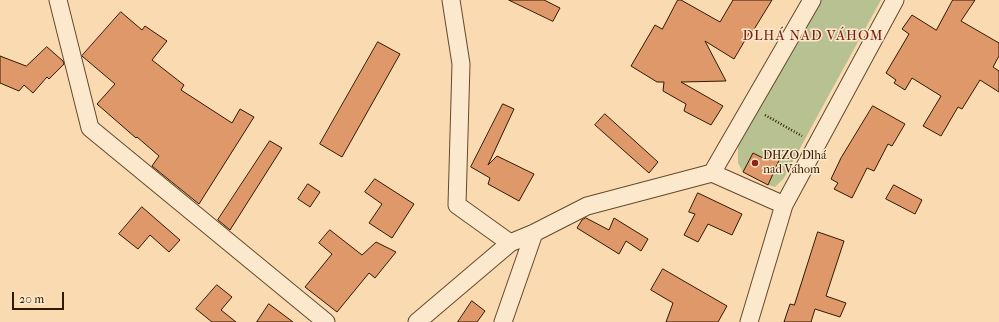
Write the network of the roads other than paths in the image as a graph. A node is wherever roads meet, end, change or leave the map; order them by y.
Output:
1 (58, 0) edge
2 (451, 0) edge
3 (812, 0) edge
4 (895, 0) edge
5 (712, 173) junction
6 (784, 205) junction
7 (534, 233) junction
8 (510, 243) junction
9 (326, 322) edge
10 (417, 322) edge
11 (503, 322) edge
12 (749, 322) edge

1 - 9 street
2 - 8 street
3 - 5 street
4 - 6 street
5 - 6 street
5 - 7 street
6 - 12 street
7 - 8 street
7 - 11 street
8 - 10 street

